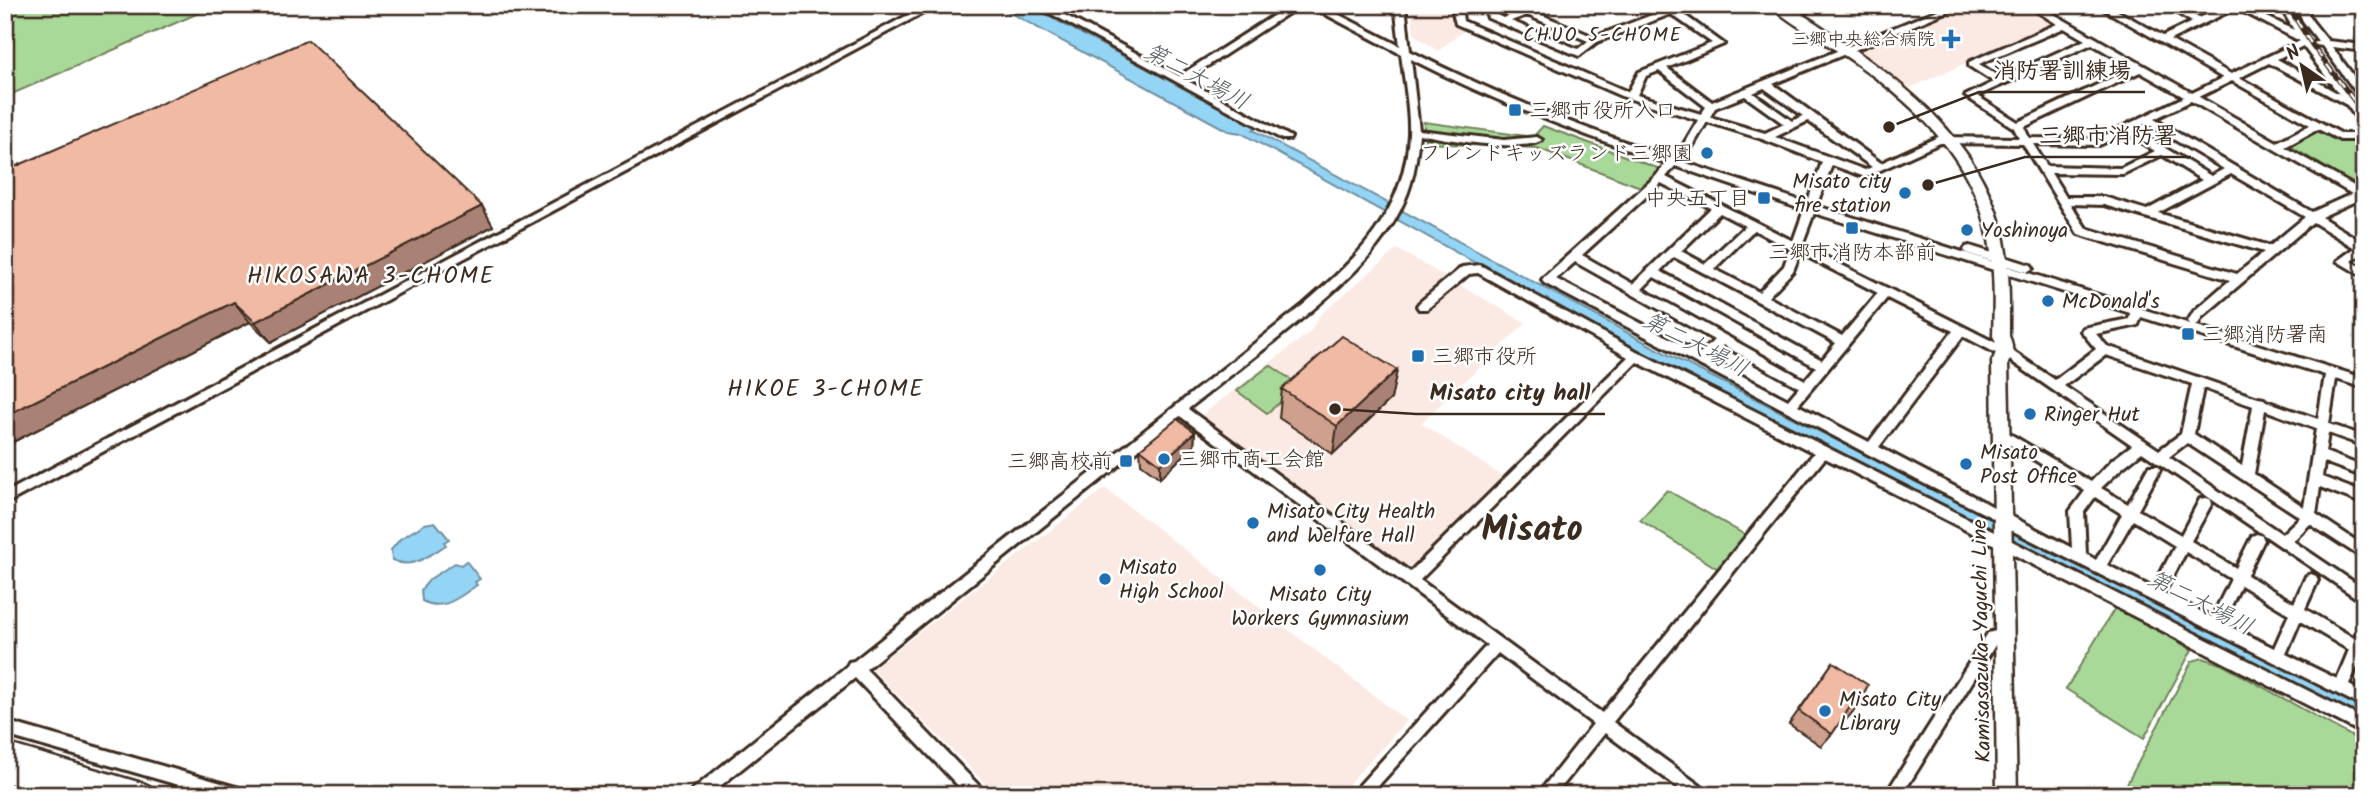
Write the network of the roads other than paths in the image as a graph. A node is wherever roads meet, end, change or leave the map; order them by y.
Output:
1 (934, 5) edge
2 (1039, 5) edge
3 (1297, 5) edge
4 (1312, 5) edge
5 (1327, 5) edge
6 (1400, 5) edge
7 (1456, 5) edge
8 (1489, 5) edge
9 (1546, 5) edge
10 (1687, 5) edge
11 (1776, 5) edge
12 (1817, 5) edge
13 (1959, 5) edge
14 (2031, 5) edge
15 (2100, 5) edge
16 (2168, 5) edge
17 (2236, 5) edge
18 (2276, 5) edge
19 (2284, 5) edge
20 (2300, 5) edge
21 (1673, 11) junction
22 (1527, 12) junction
23 (1791, 15) junction
24 (2256, 15) junction
25 (1502, 21) junction
26 (2199, 22) junction
27 (2065, 24) junction
28 (1594, 40) junction
29 (2093, 40) junction
30 (2162, 40) junction
31 (2304, 40) junction
32 (2323, 43) junction
33 (2364, 48) edge
34 (1405, 50) junction
35 (1845, 50) junction
36 (1579, 53) junction
37 (2316, 58) junction
38 (2269, 59) junction
39 (1564, 68) junction
40 (1660, 68) junction
41 (2141, 68) junction
42 (2343, 72) junction
43 (2327, 73) junction
44 (2231, 77) junction
45 (1180, 80) junction
46 (2001, 82) junction
47 (2310, 82) junction
48 (2364, 82) edge
49 (1768, 85) junction
50 (1747, 93) junction
51 (1631, 96) junction
52 (2191, 97) junction
53 (2364, 97) edge
54 (1711, 106) junction
55 (2351, 106) junction
56 (2364, 113) edge
57 (1809, 117) junction
58 (1703, 118) junction
59 (2147, 119) junction
60 (2364, 121) edge
61 (1790, 124) junction
62 (2318, 125) junction
63 (2018, 126) junction
64 (2127, 129) junction
65 (1422, 132) dead end
66 (1766, 136) junction
67 (1286, 137) dead end
68 (2364, 137) edge
69 (1950, 139) junction
70 (1537, 140) dead end
71 (2026, 141) junction
72 (2278, 146) junction
73 (2162, 151) junction
74 (1676, 161) junction
75 (1828, 161) junction
76 (1880, 167) junction
77 (2044, 169) junction
78 (2232, 169) junction
79 (1660, 178) junction
80 (2211, 181) junction
81 (2362, 193) edge
82 (2063, 200) junction
83 (1811, 204) junction
84 (1718, 208) junction
85 (2148, 214) junction
86 (2312, 217) junction
87 (1752, 225) junction
88 (1796, 247) junction
89 (2363, 248) edge
90 (2273, 251) junction
91 (1674, 252) junction
92 (1574, 256) junction
93 (2000, 264) junction
94 (1707, 269) junction
95 (1653, 272) junction
96 (2364, 272) edge
97 (2239, 279) junction
98 (1634, 290) junction
99 (1885, 293) junction
100 (1760, 298) junction
101 (1423, 306) dead end
102 (2136, 311) junction
103 (2194, 321) junction
104 (1960, 331) junction
105 (1721, 340) junction
106 (1843, 342) junction
107 (2000, 349) junction
108 (2104, 350) junction
109 (1636, 356) junction
110 (1702, 360) junction
111 (1823, 366) junction
112 (2331, 373) junction
113 (2364, 375) edge
114 (2199, 381) junction
115 (2364, 383) edge
116 (2056, 385) junction
117 (1806, 386) junction
118 (2260, 402) junction
119 (1790, 406) junction
120 (1179, 409) junction
121 (2322, 425) junction
122 (2001, 434) junction
123 (2187, 436) junction
124 (2364, 441) edge
125 (2139, 447) junction
126 (1871, 448) junction
127 (1822, 452) junction
128 (2319, 455) junction
129 (2157, 463) junction
130 (2364, 472) edge
131 (2246, 476) junction
132 (2315, 480) junction
133 (2092, 490) junction
134 (5, 499) edge
135 (2364, 499) edge
136 (2205, 503) dead end
137 (2130, 512) junction
138 (2309, 517) junction
139 (2002, 519) junction
140 (2257, 540) dead end
141 (2283, 542) junction
142 (2003, 543) junction
143 (2183, 544) junction
144 (2364, 553) edge
145 (2079, 557) junction
146 (2099, 567) junction
147 (2239, 577) junction
148 (1411, 580) junction
149 (2311, 580) dead end
150 (2156, 595) junction
151 (2364, 597) edge
152 (2297, 612) junction
153 (2215, 625) junction
154 (2364, 631) edge
155 (2003, 635) junction
156 (1497, 644) junction
157 (2360, 650) edge
158 (2277, 657) junction
159 (855, 667) junction
160 (2341, 688) junction
161 (2364, 700) edge
162 (1603, 722) junction
163 (2364, 727) edge
164 (5, 728) edge
165 (5, 753) edge
166 (5, 772) edge
167 (125, 795) edge
168 (145, 795) edge
169 (239, 795) edge
170 (697, 795) edge
171 (978, 795) edge
172 (1360, 795) edge
173 (1545, 795) edge
174 (1701, 795) edge
175 (1893, 795) edge
176 (2007, 795) edge

1 - 134 street
2 - 45 street
3 - 45 street
4 - 34 street
5 - 34 street
6 - 34 street
7 - 39 street
8 - 25 street
9 - 22 street
10 - 21 street
11 - 23 main road, Kamisasazuka-Yaguchi Line
12 - 23 street
13 - 35 street
14 - 27 street
15 - 30 street
16 - 26 street
17 - 24 street
17 - 26 street
18 - 24 street
19 - 31 street
20 - 32 street
21 - 28 street
21 - 40 street
22 - 25 street
22 - 28 street
23 - 35 main road, Kamisasazuka-Yaguchi Line
24 - 31 street
25 - 36 street
26 - 30 street
27 - 29 street
27 - 46 street
28 - 36 street
29 - 41 street
29 - 46 street
30 - 44 street
31 - 32 street
31 - 37 street
31 - 38 street
32 - 33 street
32 - 42 street
34 - 74 street
34 - 120 street
35 - 49 street
35 - 69 main road, Kamisasazuka-Yaguchi Line
36 - 39 street
37 - 42 street
37 - 43 street
38 - 44 street
38 - 47 street
39 - 51 street
40 - 51 street
40 - 54 street
41 - 52 street
41 - 63 street
42 - 48 street
42 - 53 street
43 - 47 street
43 - 55 street
44 - 52 street
44 - 62 street
45 - 67 street
46 - 63 street
47 - 55 street
49 - 50 street
49 - 57 street
50 - 54 street
50 - 61 street
51 - 58 street
52 - 59 street
52 - 72 street
54 - 58 street
55 - 56 street
55 - 60 street
57 - 61 street
57 - 76 street
58 - 66 street
58 - 74 street
59 - 64 street
59 - 78 street
61 - 66 street
62 - 68 street
62 - 72 street
63 - 71 street
64 - 71 street
64 - 73 street
65 - 70 street
66 - 75 street
69 - 71 street
69 - 76 street
69 - 93 main road, Kamisasazuka-Yaguchi Line
71 - 77 street
72 - 81 street
73 - 77 street
73 - 80 street
74 - 79 street
74 - 83 street
75 - 76 street
75 - 83 street
77 - 82 street
78 - 80 street
78 - 86 street
79 - 84 street
79 - 92 street
80 - 85 street
81 - 86 street
82 - 85 street
82 - 97 street
83 - 88 street
83 - 93 street
84 - 87 street
84 - 91 street
85 - 90 street
86 - 89 street
86 - 90 street
87 - 88 street
87 - 94 street
88 - 99 street
88 - 100 street
89 - 96 street
90 - 97 street
91 - 94 street
91 - 95 street
92 - 98 street
92 - 110 street
93 - 102 street
93 - 103 street
93 - 107 main road, Kamisasazuka-Yaguchi Line
94 - 100 street
95 - 98 street
95 - 111 street
97 - 103 street
98 - 105 street
99 - 104 street
99 - 106 street
100 - 106 street
101 - 109 street
102 - 108 street
102 - 112 street
103 - 113 street
104 - 107 street
104 - 126 street
105 - 110 street
105 - 117 street
106 - 111 street
107 - 116 street
107 - 122 main road, Kamisasazuka-Yaguchi Line
108 - 114 street
108 - 116 street
109 - 127 street
109 - 148 street
110 - 119 street
111 - 117 street
112 - 115 street
112 - 121 street
114 - 118 street
114 - 123 street
116 - 125 street
117 - 119 street
118 - 121 street
118 - 131 street
119 - 126 street
120 - 148 street
120 - 159 street
121 - 124 street
121 - 128 street
122 - 133 street
122 - 139 main road, Kamisasazuka-Yaguchi Line
123 - 129 street
123 - 131 street
125 - 129 street
125 - 133 street
126 - 139 street
127 - 142 street
127 - 162 street
128 - 130 street
128 - 132 street
129 - 137 street
129 - 141 street
131 - 138 street
132 - 135 street
132 - 138 street
133 - 137 street
133 - 145 street
136 - 143 street
137 - 143 street
137 - 146 street
138 - 141 street
138 - 144 street
139 - 142 main road, Kamisasazuka-Yaguchi Line
139 - 145 street
140 - 147 street
141 - 151 street
142 - 155 main road, Kamisasazuka-Yaguchi Line
142 - 163 street
143 - 147 street
143 - 150 street
145 - 146 street
146 - 150 street
147 - 152 street
147 - 153 street
148 - 156 street
149 - 152 street
150 - 153 street
152 - 157 street
152 - 158 street
153 - 158 street
154 - 157 street
155 - 175 street
155 - 176 main road, Kamisasazuka-Yaguchi Line
156 - 162 street
156 - 172 street
157 - 160 street
158 - 160 street
159 - 170 street
159 - 171 street
160 - 161 street
162 - 173 street
162 - 174 street
164 - 169 street
165 - 168 highway
166 - 167 highway

